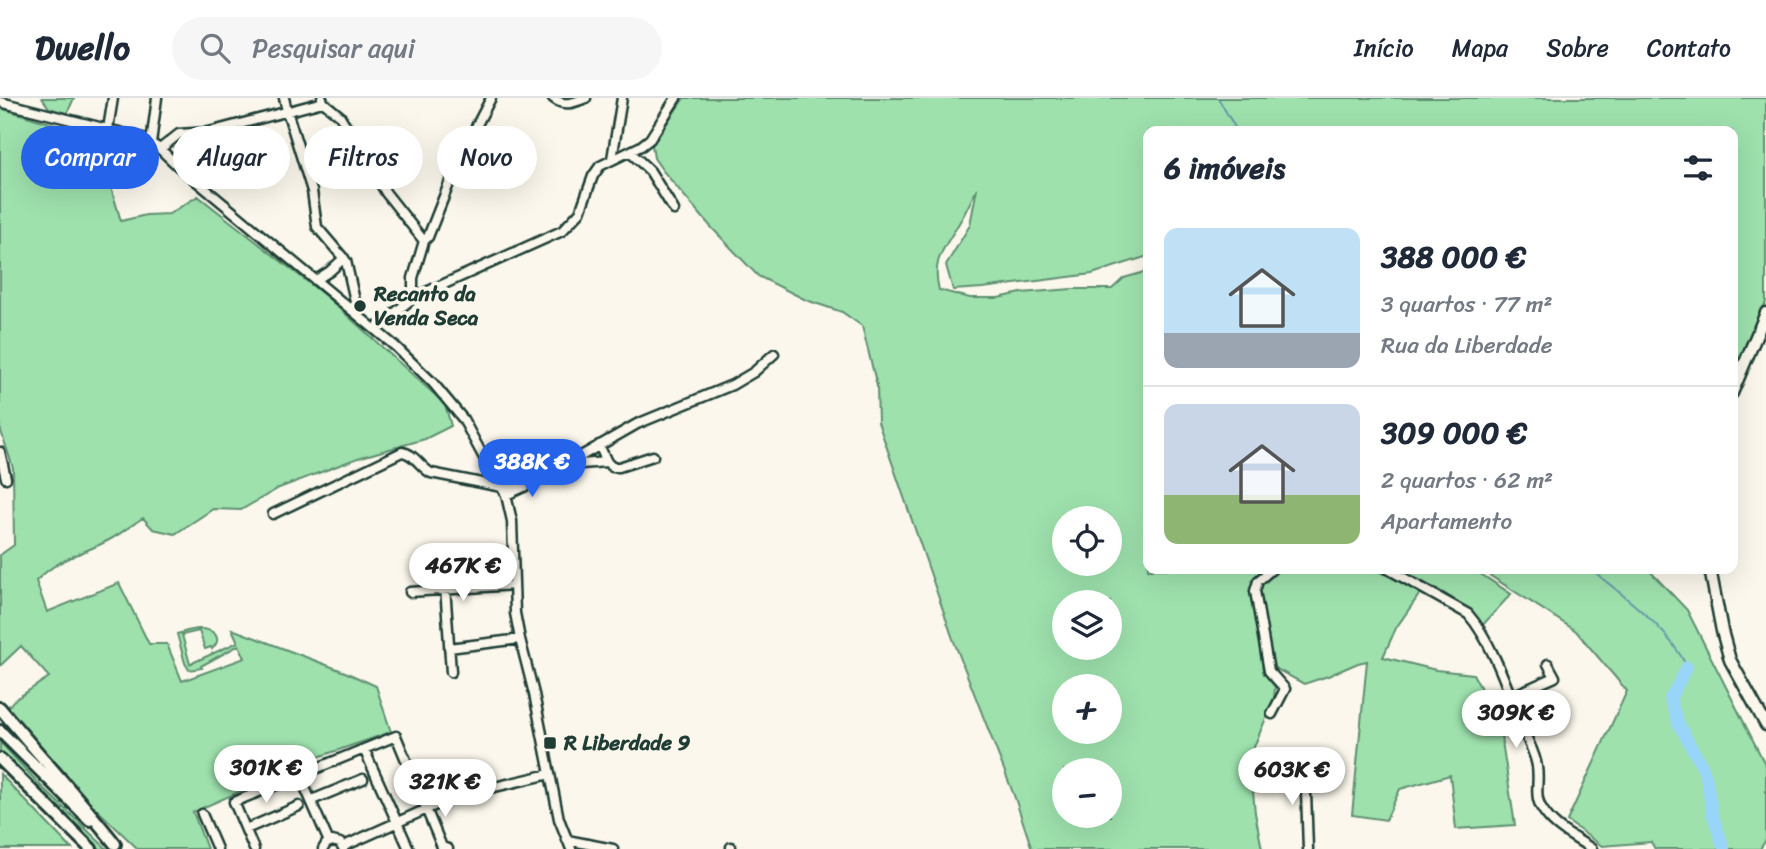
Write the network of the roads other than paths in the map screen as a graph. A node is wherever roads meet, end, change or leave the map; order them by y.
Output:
1 (113, 98) edge
2 (157, 98) edge
3 (284, 98) edge
4 (491, 98) edge
5 (553, 98) edge
6 (586, 98) edge
7 (622, 98) edge
8 (676, 98) edge
9 (322, 100) edge
10 (0, 102) edge
11 (287, 111) junction
12 (100, 126) edge
13 (108, 126) edge
14 (153, 126) edge
15 (160, 149) joint
16 (630, 152) junction
17 (612, 159) junction
18 (674, 210) dead end
19 (425, 241) junction
20 (344, 258) junction
21 (316, 280) junction
22 (413, 298) junction
23 (353, 310) junction
24 (1766, 313) edge
25 (376, 330) junction
26 (774, 354) dead end
27 (1738, 379) edge
28 (600, 445) junction
29 (0, 452) edge
30 (653, 456) dead end
31 (575, 459) junction
32 (607, 463) junction
33 (6, 478) dead end
34 (504, 491) junction
35 (273, 514) dead end
36 (443, 558) dead end
37 (1266, 574) edge
38 (1397, 574) edge
39 (1711, 574) edge
40 (514, 585) junction
41 (444, 589) junction
42 (410, 592) dead end
43 (520, 639) junction
44 (449, 648) junction
45 (1548, 664) dead end
46 (451, 672) dead end
47 (1510, 697) junction
48 (0, 708) edge
49 (1272, 714) dead end
50 (1766, 725) edge
51 (0, 731) edge
52 (364, 749) junction
53 (0, 759) edge
54 (1305, 764) dead end
55 (551, 774) junction
56 (300, 776) junction
57 (363, 779) dead end
58 (312, 800) junction
59 (299, 806) dead end
60 (425, 809) junction
61 (202, 814) dead end
62 (397, 821) junction
63 (246, 829) junction
64 (326, 845) edge
65 (569, 845) edge
66 (117, 846) edge
67 (343, 848) edge
68 (91, 849) edge
69 (218, 849) edge
70 (254, 849) edge
71 (409, 849) edge
72 (448, 849) edge
73 (613, 849) edge
74 (1308, 849) edge
75 (1592, 849) edge

1 - 13 street
2 - 14 street
3 - 11 street
4 - 19 street
5 - 6 street
7 - 17 street
8 - 16 street
9 - 11 street
9 - 19 street
10 - 12 street
11 - 15 street
11 - 20 street
15 - 21 street
16 - 17 street
16 - 18 street
17 - 22 street
19 - 22 street
20 - 21 street
20 - 23 street
21 - 23 street
22 - 25 street
23 - 25 street
24 - 27 main road
25 - 34 street
26 - 28 street
28 - 31 street
28 - 32 street
29 - 33 street
30 - 32 street
31 - 32 street
31 - 34 street
34 - 35 street
34 - 40 street
36 - 41 street
37 - 49 street
38 - 47 street
39 - 50 main road
40 - 41 street
40 - 43 street
41 - 42 street
41 - 44 street
43 - 44 street
43 - 55 street
44 - 46 street
45 - 47 street
47 - 75 street
48 - 66 highway
51 - 66 highway
52 - 56 street
52 - 60 street
52 - 62 street
53 - 68 highway
54 - 74 street
55 - 60 street
55 - 65 street
56 - 58 street
56 - 63 street
57 - 58 street
58 - 64 street
59 - 63 street
60 - 62 street
60 - 72 street
61 - 69 street
62 - 67 street
62 - 71 street
63 - 70 street
64 - 67 street
65 - 73 street

